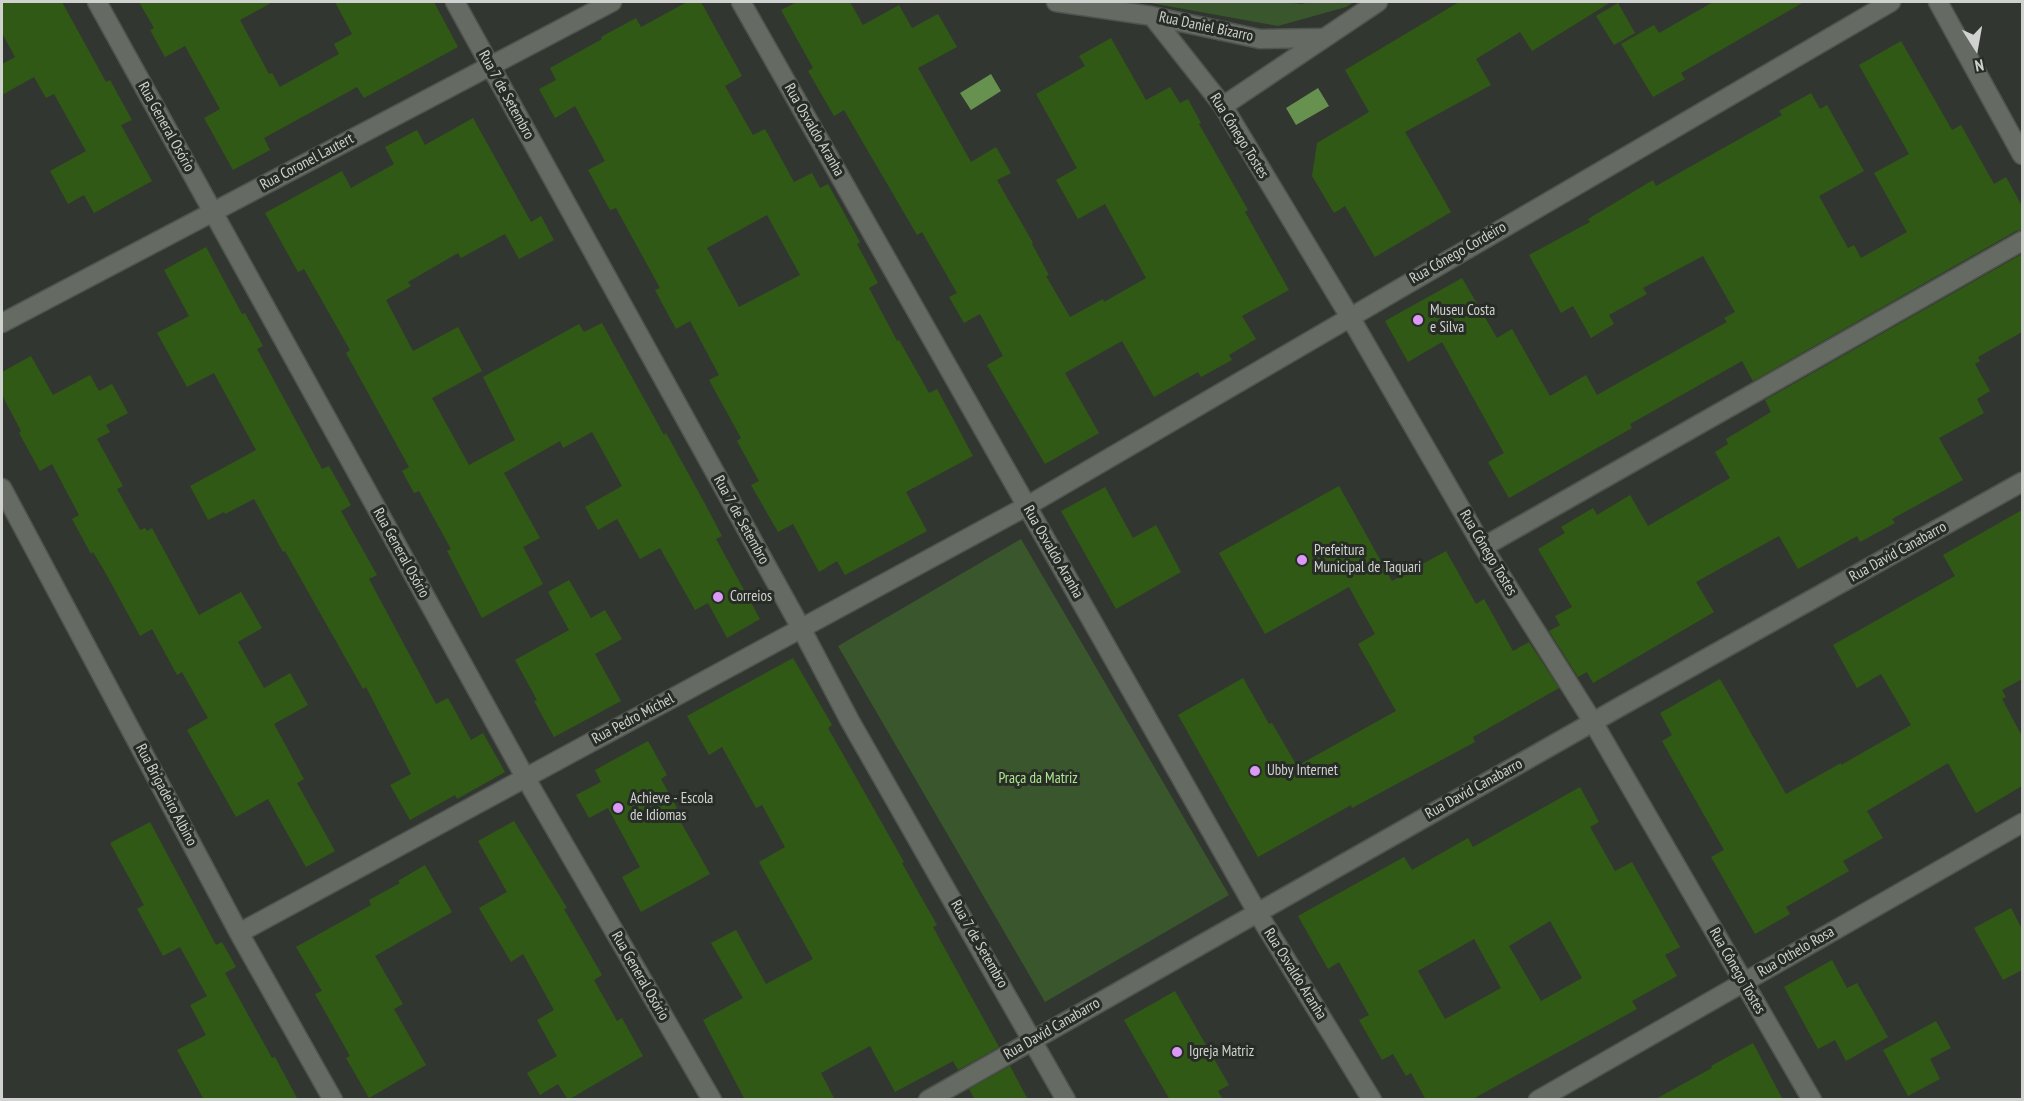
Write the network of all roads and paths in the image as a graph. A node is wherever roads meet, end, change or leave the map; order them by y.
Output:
1 (97, 2) edge
2 (455, 2) edge
3 (612, 2) edge
4 (741, 2) edge
5 (1056, 2) edge
6 (1377, 2) edge
7 (1891, 2) edge
8 (1938, 2) edge
9 (1152, 15) junction
10 (1321, 38) junction
11 (490, 65) junction
12 (1223, 106) junction
13 (2022, 155) edge
14 (213, 212) junction
15 (2022, 241) edge
16 (1350, 316) junction
17 (2, 323) edge
18 (2022, 482) edge
19 (2, 488) edge
20 (1027, 506) junction
21 (1484, 546) junction
22 (801, 628) junction
23 (1593, 722) junction
24 (525, 777) junction
25 (2022, 823) edge
26 (1257, 912) junction
27 (239, 933) junction
28 (1743, 982) junction
29 (1033, 1039) junction
30 (333, 1100) edge
31 (712, 1100) edge
32 (928, 1100) edge
33 (1066, 1100) edge
34 (1372, 1100) edge
35 (1538, 1100) edge
36 (1812, 1100) edge

1 - 14 street, Rua General Osório
2 - 11 street, Rua 7 de Setembro
3 - 11 street, Rua Coronel Lautert
4 - 20 street, Rua Osvaldo Aranha
5 - 9 street, Rua Daniel Bizarro
6 - 10 street
7 - 16 street, Rua Cônego Cordeiro
8 - 13 street
9 - 10 street, Rua Daniel Bizarro
9 - 12 street, Rua Cônego Tostes
10 - 12 street
11 - 14 street, Rua Coronel Lautert
11 - 22 street, Rua 7 de Setembro
12 - 16 street, Rua Cônego Tostes
14 - 17 street, Rua Coronel Lautert
14 - 24 street, Rua General Osório
15 - 21 street
16 - 20 street, Rua Cônego Cordeiro
16 - 21 street, Rua Cônego Tostes
18 - 23 street, Rua David Canabarro
19 - 27 street, Rua Brigadeiro Albino
20 - 22 street, Rua Pedro Michel
20 - 26 street, Rua Osvaldo Aranha
21 - 23 street, Rua Cônego Tostes
22 - 24 street, Rua Pedro Michel
22 - 29 street, Rua 7 de Setembro
23 - 26 street, Rua David Canabarro
23 - 28 street, Rua Cônego Tostes
24 - 27 street, Rua Pedro Michel
24 - 31 street, Rua General Osório
25 - 28 street, Rua Othelo Rosa
26 - 29 street, Rua David Canabarro
26 - 34 street, Rua Osvaldo Aranha
27 - 30 street, Rua Brigadeiro Albino
28 - 35 street, Rua Othelo Rosa
28 - 36 street, Rua Cônego Tostes
29 - 32 street, Rua David Canabarro
29 - 33 street, Rua 7 de Setembro

